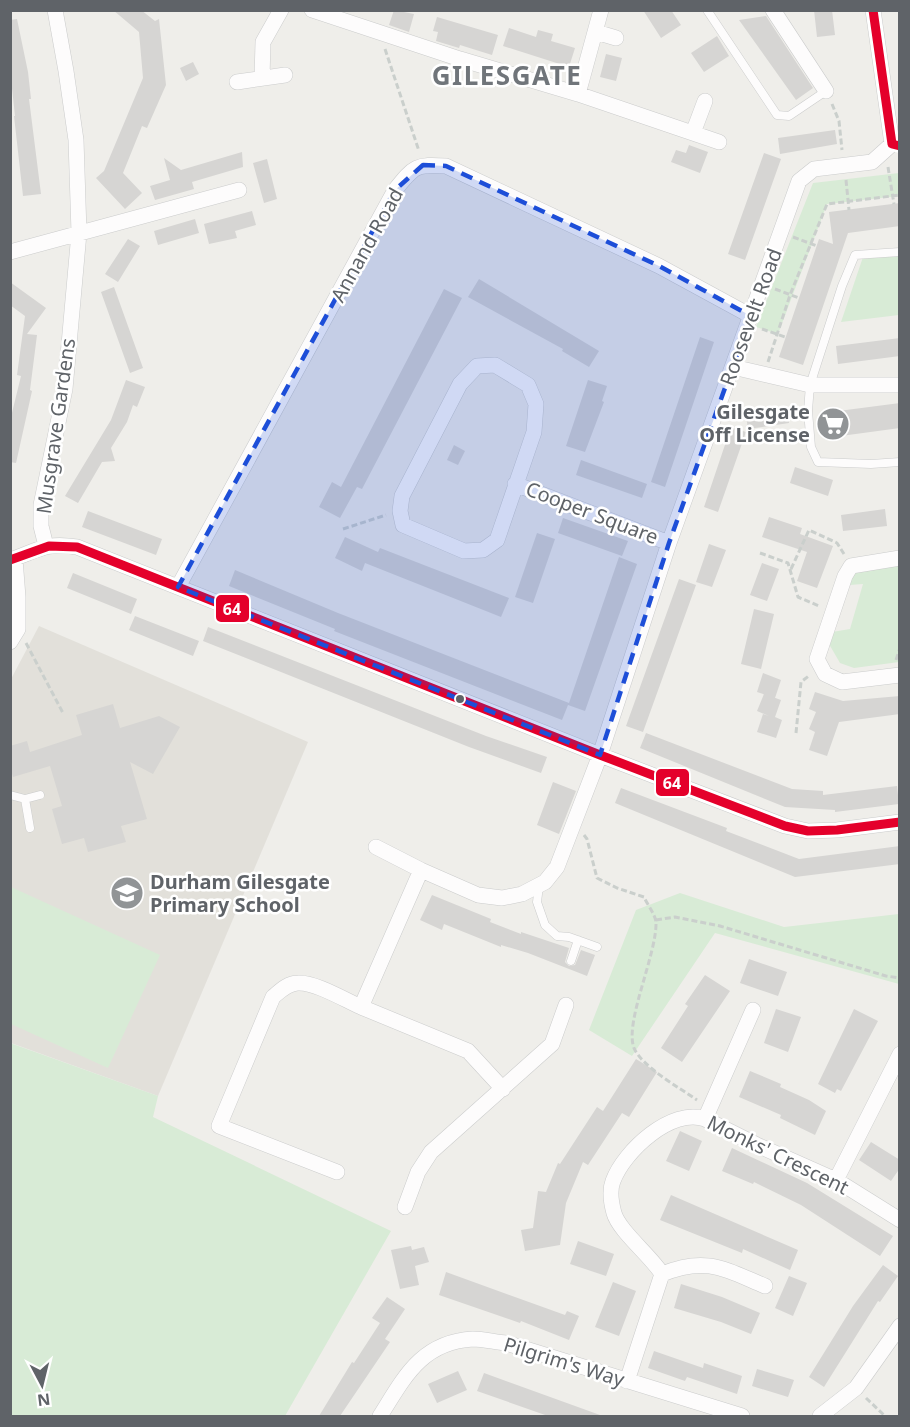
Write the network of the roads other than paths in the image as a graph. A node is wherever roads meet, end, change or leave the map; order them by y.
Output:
1 (55, 10) edge
2 (281, 10) edge
3 (312, 10) edge
4 (364, 10) edge
5 (601, 10) edge
6 (707, 10) edge
7 (773, 10) edge
8 (873, 10) edge
9 (357, 25) junction
10 (596, 32) junction
11 (616, 38) dead end
12 (285, 75) dead end
13 (262, 78) junction
14 (237, 82) dead end
15 (826, 91) joint
16 (578, 94) junction
17 (705, 101) dead end
18 (693, 133) junction
19 (719, 142) dead end
20 (892, 147) edge
21 (239, 190) dead end
22 (79, 233) junction
23 (10, 252) edge
24 (900, 252) edge
25 (750, 320) junction
26 (734, 367) junction
27 (810, 385) junction
28 (900, 385) edge
29 (900, 462) edge
30 (515, 484) junction
31 (669, 543) junction
32 (46, 546) junction
33 (900, 558) edge
34 (13, 559) edge
35 (13, 582) edge
36 (178, 587) junction
37 (14, 635) edge
38 (900, 675) edge
39 (600, 755) junction
40 (10, 795) edge
41 (40, 795) dead end
42 (25, 799) junction
43 (900, 822) edge
44 (30, 828) dead end
45 (376, 847) dead end
46 (421, 870) junction
47 (539, 886) junction
48 (578, 940) junction
49 (597, 947) dead end
50 (571, 961) dead end
51 (566, 1005) dead end
52 (361, 1007) junction
53 (753, 1010) dead end
54 (900, 1054) edge
55 (503, 1089) junction
56 (707, 1114) junction
57 (338, 1172) dead end
58 (836, 1180) junction
59 (405, 1207) dead end
60 (900, 1220) edge
61 (662, 1274) junction
62 (765, 1286) dead end
63 (900, 1326) edge
64 (627, 1380) junction
65 (713, 1413) edge
66 (380, 1416) edge
67 (742, 1416) edge
68 (820, 1416) edge

1 - 22 street, Musgrave Gardens
2 - 13 street
3 - 9 street
4 - 9 street
5 - 10 street
6 - 15 lane
7 - 15 street
8 - 20 street
9 - 16 street
10 - 11 street
10 - 16 street
12 - 13 street
13 - 14 street
16 - 18 street
17 - 18 street
18 - 19 street
20 - 25 street, Roosevelt Road
21 - 22 street
22 - 23 street
22 - 32 street, Musgrave Gardens
24 - 27 lane
25 - 26 street, Roosevelt Road
25 - 36 street, Annand Road
26 - 27 street
26 - 31 street, Roosevelt Road
27 - 28 street
27 - 29 lane
30 - 30 street, Cooper Square
30 - 31 street, Cooper Square
31 - 39 street, Roosevelt Road
32 - 34 street
32 - 36 street
33 - 38 street
34 - 35 street
35 - 37 street
36 - 39 street
39 - 43 street
39 - 47 street, Roosevelt Road
40 - 42 lane
41 - 42 lane
42 - 44 lane
45 - 46 street
46 - 47 street
46 - 52 street
47 - 48 lane
48 - 49 lane
48 - 50 lane
51 - 55 street
52 - 55 street
52 - 57 street
53 - 56 street
54 - 58 street
55 - 59 street
56 - 58 street, Monks' Crescent
56 - 61 street, Monks' Crescent
58 - 60 street, Monks' Crescent
61 - 62 street
61 - 64 street
63 - 68 street
64 - 65 street, Pilgrim's Way
64 - 66 street, Pilgrim's Way
65 - 67 street, Pilgrim's Way

